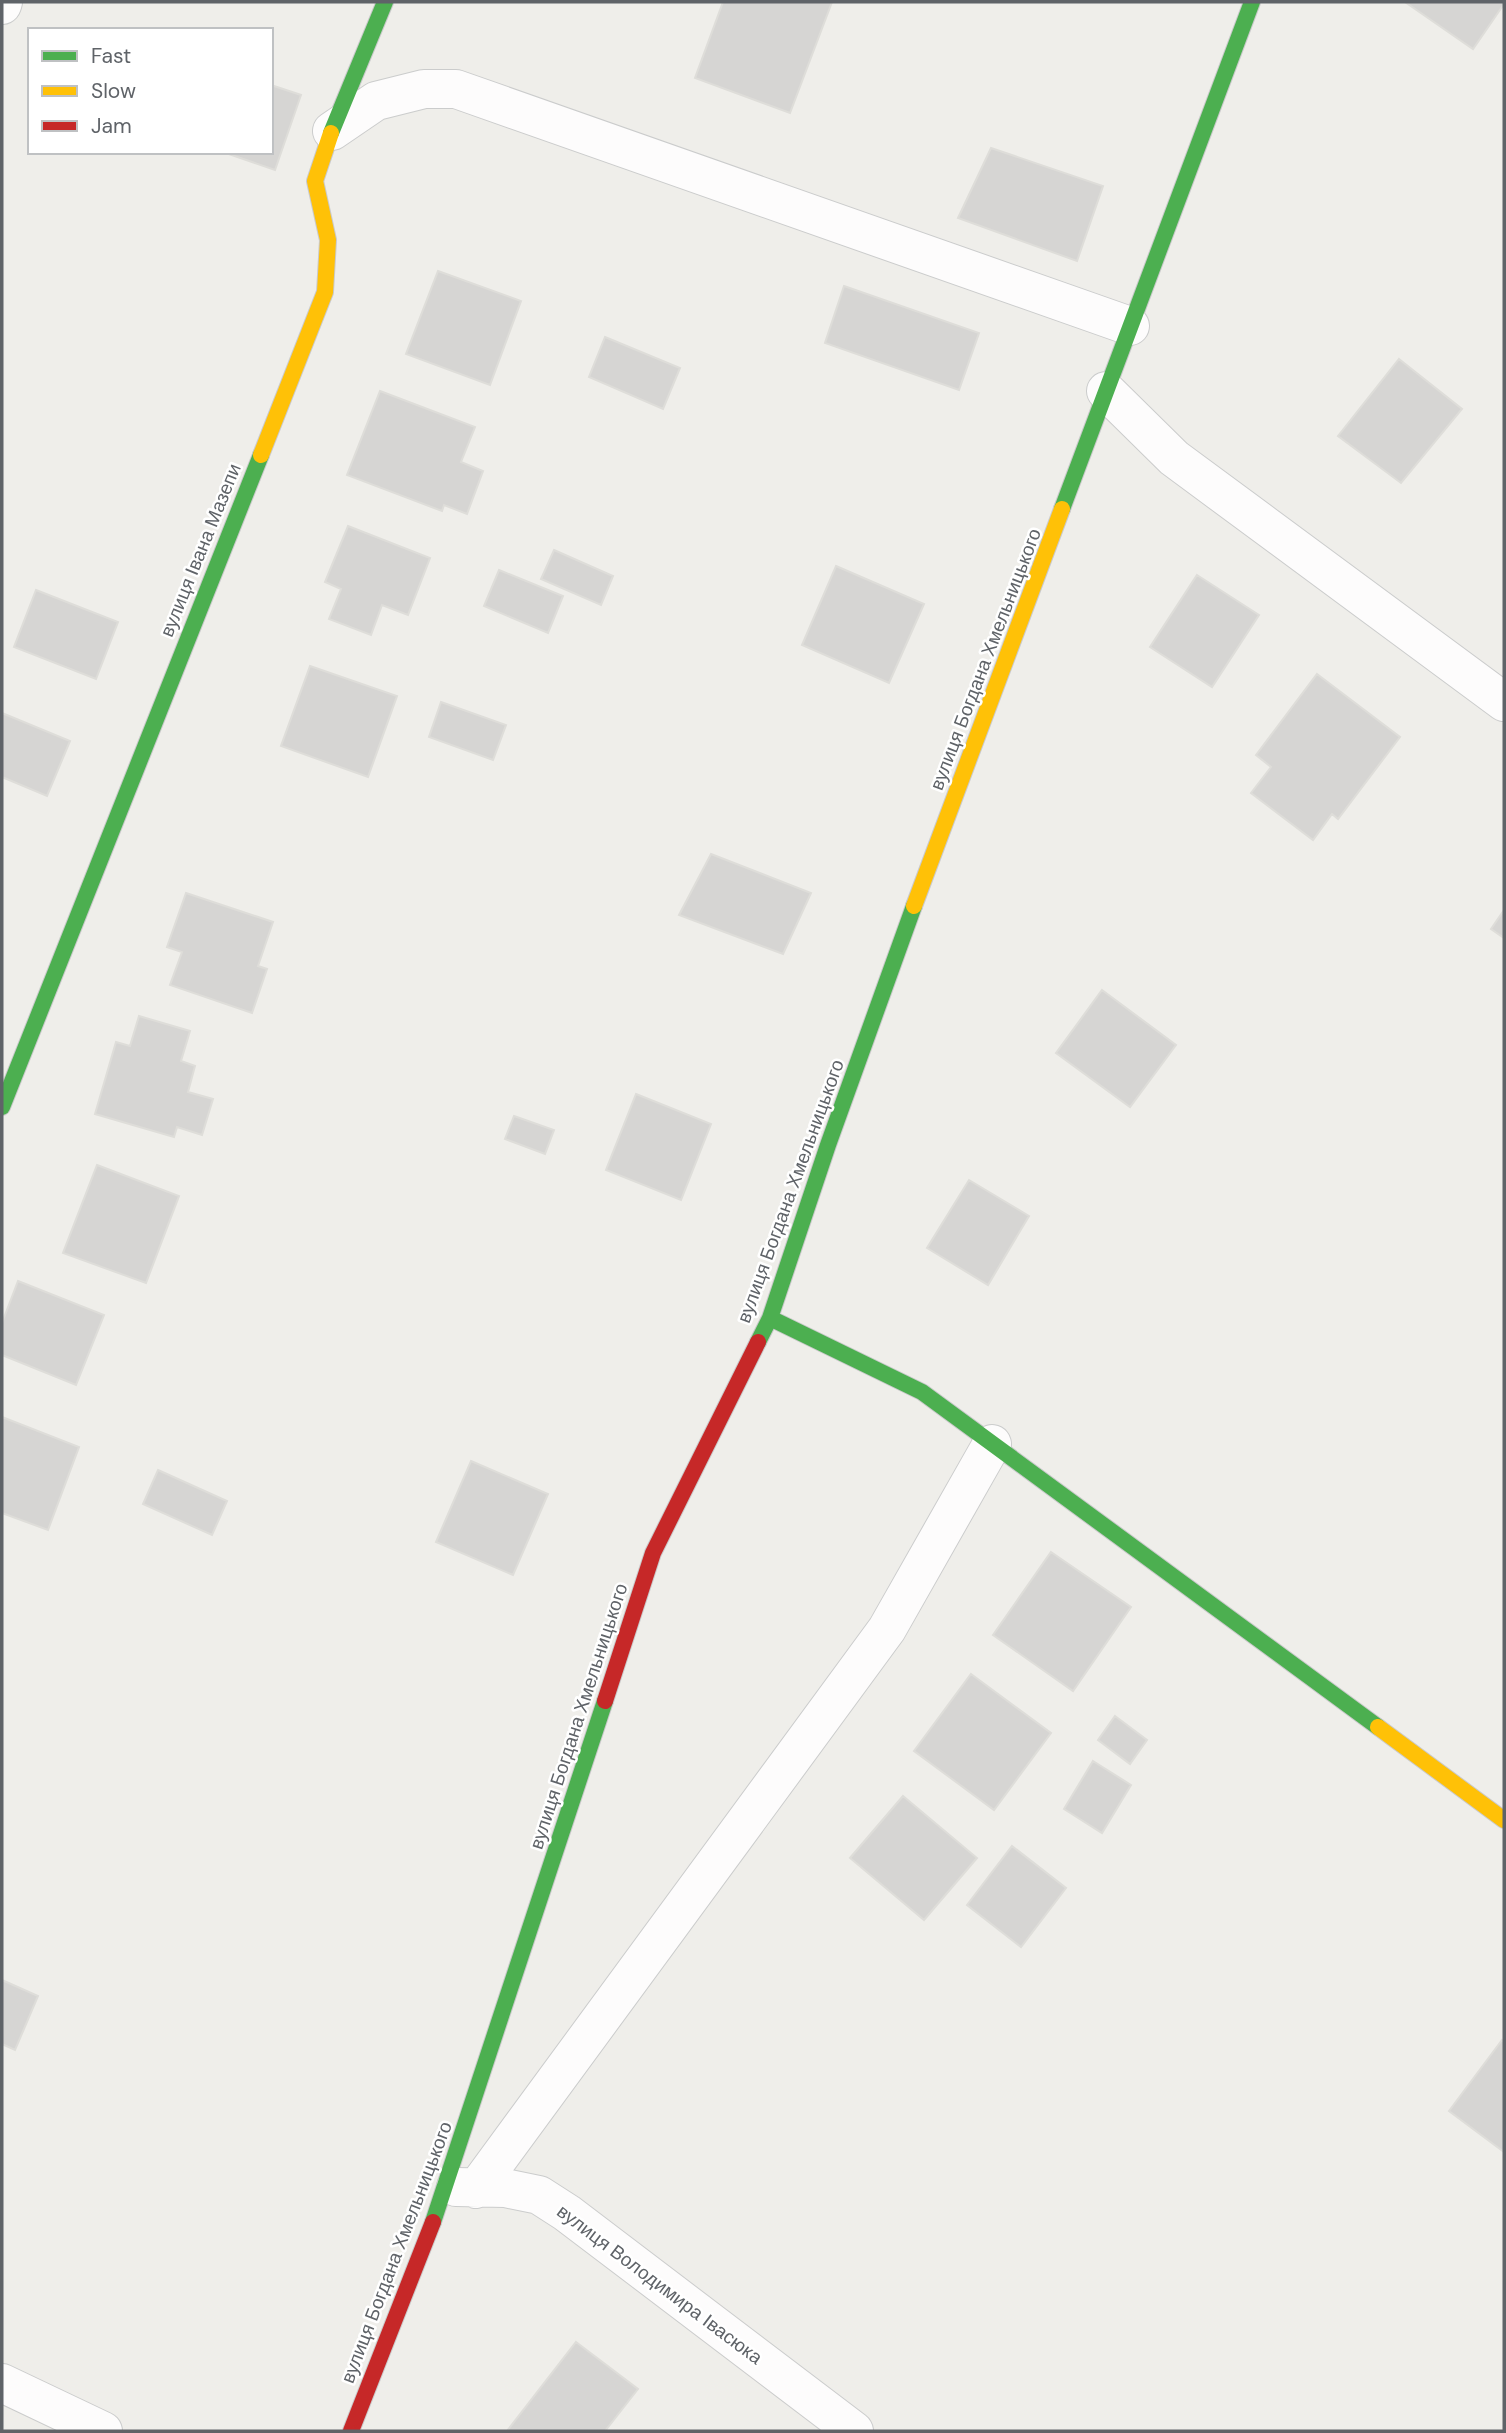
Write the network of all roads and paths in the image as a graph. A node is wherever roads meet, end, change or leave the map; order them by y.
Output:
1 (386, 2) edge
2 (1252, 2) edge
3 (332, 131) junction
4 (1130, 326) junction
5 (1107, 391) junction
6 (1504, 702) edge
7 (2, 1107) edge
8 (770, 1318) junction
9 (992, 1444) junction
10 (1504, 1820) edge
11 (461, 2188) junction
12 (2, 2383) edge
13 (103, 2431) edge
14 (351, 2431) edge
15 (854, 2431) edge

1 - 3 street, вулиця Івана Мазепи
2 - 4 street, вулиця Богдана Хмельницького
3 - 4 street
3 - 7 street, вулиця Івана Мазепи
4 - 5 street, вулиця Богдана Хмельницького
5 - 6 street
5 - 8 street, вулиця Богдана Хмельницького
8 - 9 street
8 - 11 street, вулиця Богдана Хмельницького
9 - 10 street
9 - 11 street
11 - 14 street, вулиця Богдана Хмельницького
11 - 15 street, вулиця Володимира Івасюка
12 - 13 street

